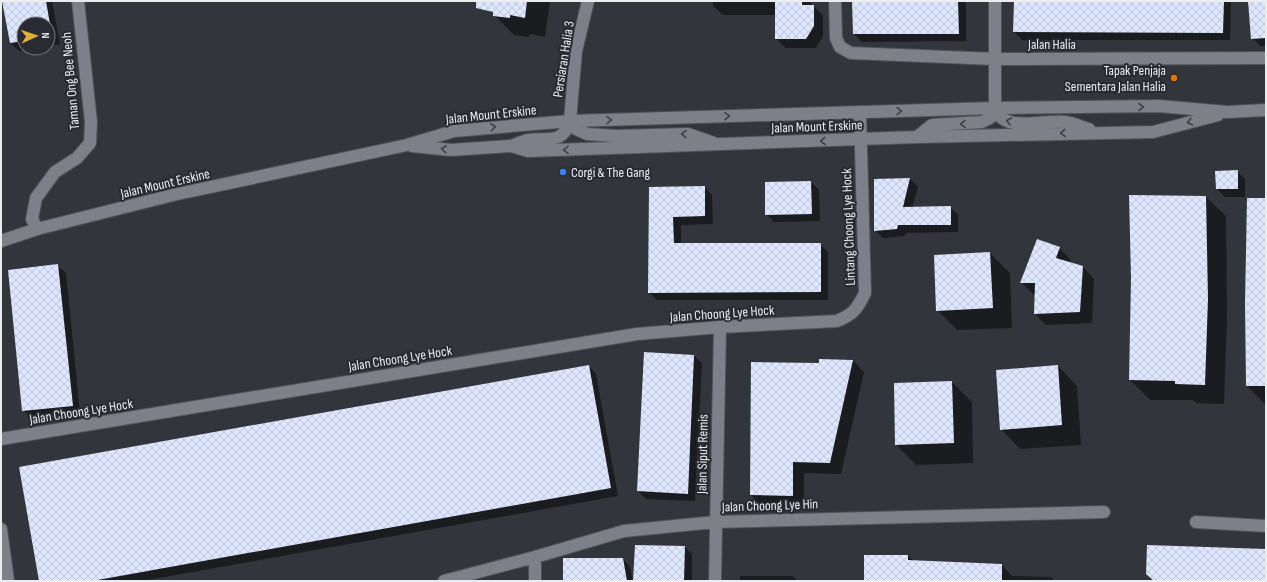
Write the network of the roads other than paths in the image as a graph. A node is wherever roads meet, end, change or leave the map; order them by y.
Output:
1 (78, 1) edge
2 (588, 1) edge
3 (835, 1) edge
4 (994, 1) edge
5 (1266, 58) edge
6 (995, 59) junction
7 (995, 108) junction
8 (1266, 110) edge
9 (860, 112) junction
10 (1227, 112) junction
11 (570, 121) junction
12 (1102, 132) junction
13 (917, 137) junction
14 (861, 140) junction
15 (407, 145) junction
16 (721, 145) junction
17 (511, 146) junction
18 (37, 229) junction
19 (1, 241) edge
20 (806, 322) joint
21 (720, 327) junction
22 (1, 439) edge
23 (1104, 512) dead end
24 (715, 522) junction
25 (1196, 522) dead end
26 (1266, 526) edge
27 (1, 529) edge
28 (535, 557) junction
29 (8, 581) edge
30 (444, 581) edge
31 (535, 581) edge
32 (715, 581) edge

1 - 18 street, Taman Ong Bee Neoh
2 - 11 street, Persiaran Halia 3
3 - 6 street, Jalan Halia
4 - 6 street
5 - 6 street, Jalan Halia
6 - 7 street
9 -> 7 street, Jalan Mount Erskine
7 -> 10 street, Jalan Mount Erskine
12 -> 7 street
7 -> 13 street
8 - 10 street, Jalan Mount Erskine
11 -> 9 street, Jalan Mount Erskine
9 - 14 street, Lintang Choong Lye Hock
10 -> 12 street, Jalan Mount Erskine
15 -> 11 street, Jalan Mount Erskine
16 -> 11 street
11 - 17 street
12 -> 13 street, Jalan Mount Erskine
13 - 14 street, Jalan Mount Erskine
14 -> 16 street, Jalan Mount Erskine
14 - 20 street, Lintang Choong Lye Hock
17 -> 15 street, Jalan Mount Erskine
15 - 18 street, Jalan Mount Erskine
16 -> 17 street, Jalan Mount Erskine
18 - 19 street, Jalan Mount Erskine
20 - 21 street, Jalan Choong Lye Hock
21 - 22 street, Jalan Choong Lye Hock
21 - 24 street, Jalan Siput Remis
23 - 24 street, Jalan Choong Lye Hin
24 - 28 street, Jalan Choong Lye Hin
24 - 32 street, Jalan Siput Remis
25 - 26 street
27 - 29 street
28 - 30 street, Jalan Choong Lye Hin
28 - 31 street

